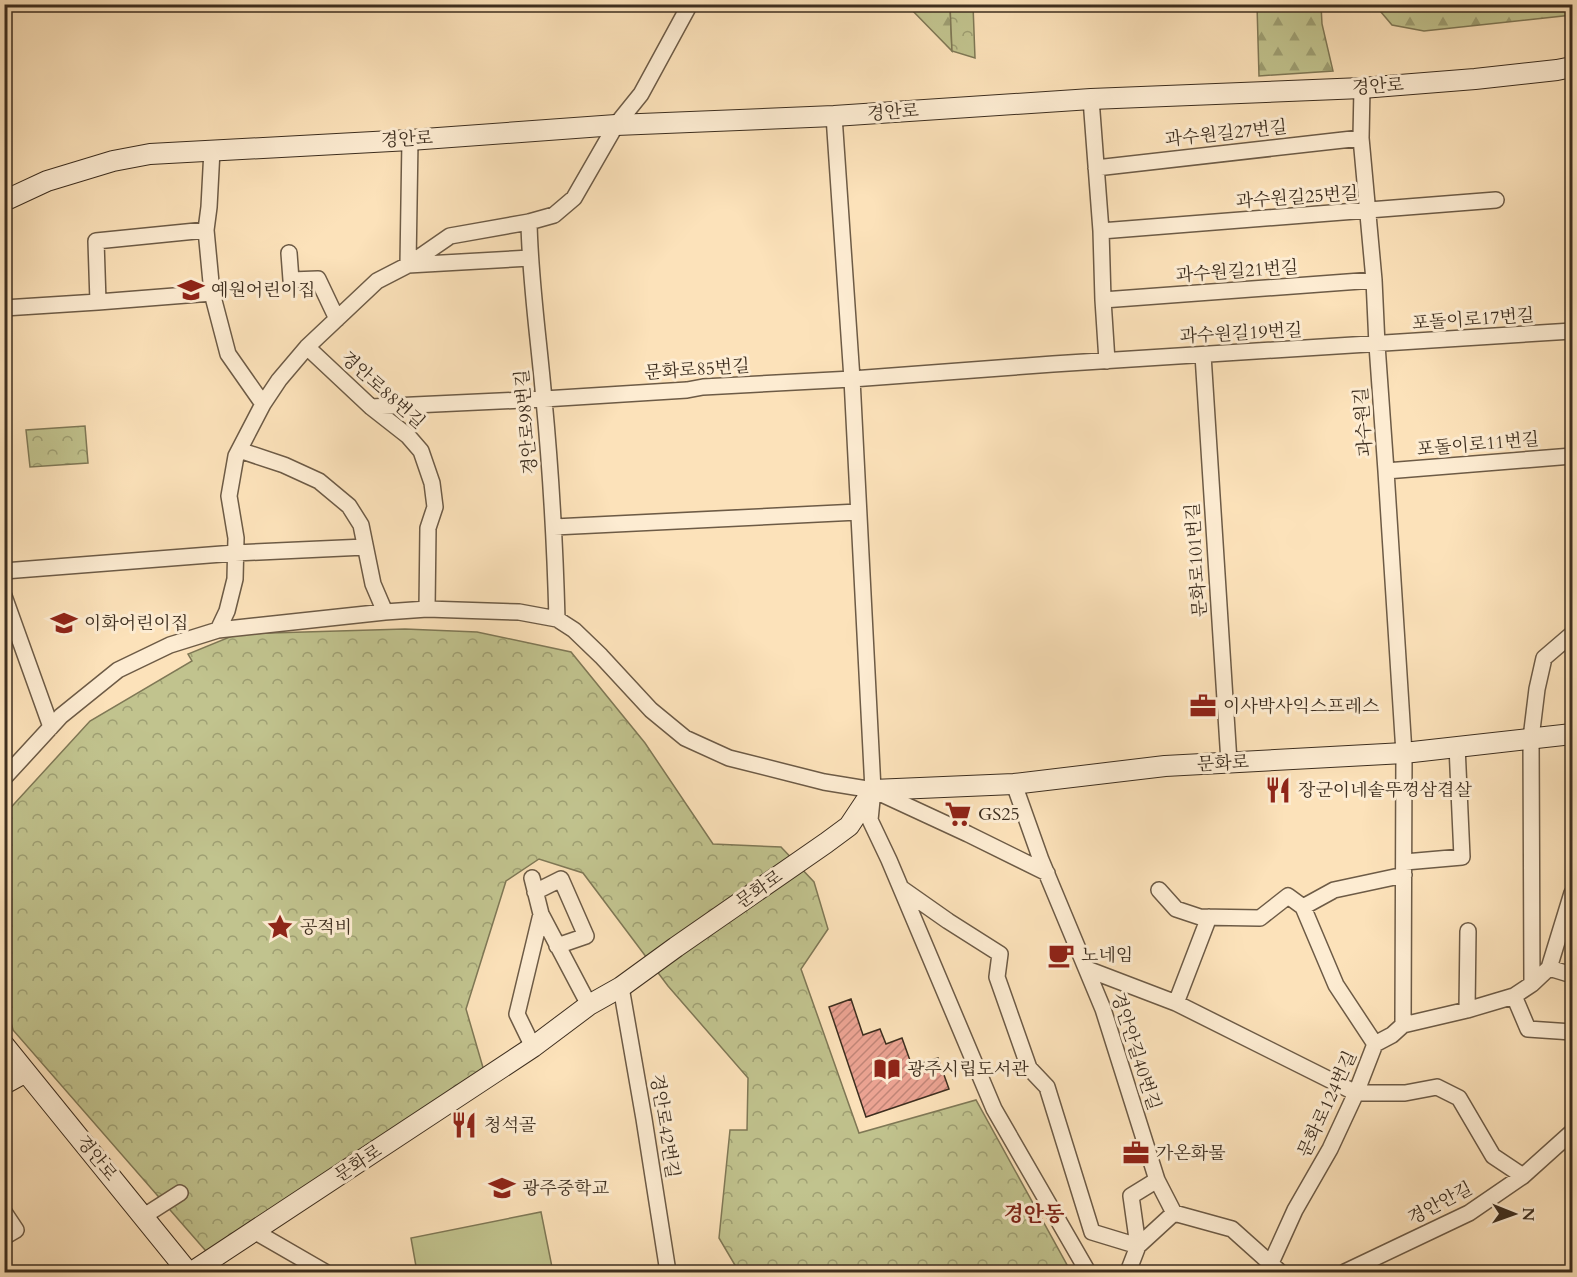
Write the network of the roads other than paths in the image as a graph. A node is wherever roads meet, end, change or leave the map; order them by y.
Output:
1 (690, 4) edge
2 (1572, 67) edge
3 (1362, 88) junction
4 (1091, 99) junction
5 (834, 116) junction
6 (616, 124) junction
7 (1361, 138) junction
8 (410, 140) junction
9 (212, 150) junction
10 (1096, 168) junction
11 (1496, 200) dead end
12 (4, 201) edge
13 (1368, 211) junction
14 (529, 222) junction
15 (206, 230) junction
16 (1101, 231) junction
17 (289, 253) dead end
18 (530, 258) junction
19 (408, 264) junction
20 (1374, 280) junction
21 (212, 293) junction
22 (1103, 300) junction
23 (98, 302) junction
24 (4, 308) edge
25 (337, 319) junction
26 (1572, 331) edge
27 (1377, 345) junction
28 (307, 347) junction
29 (1203, 355) junction
30 (1107, 361) junction
31 (852, 379) junction
32 (544, 399) junction
33 (263, 404) junction
34 (371, 407) junction
35 (239, 450) junction
36 (1572, 456) edge
37 (1386, 471) junction
38 (858, 512) junction
39 (554, 528) junction
40 (365, 547) junction
41 (235, 553) junction
42 (4, 571) edge
43 (4, 596) edge
44 (427, 609) junction
45 (385, 612) junction
46 (557, 619) junction
47 (218, 630) junction
48 (1572, 634) edge
49 (51, 727) junction
50 (1572, 734) edge
51 (1531, 738) junction
52 (1456, 746) junction
53 (1404, 753) junction
54 (1229, 762) junction
55 (4, 778) edge
56 (1014, 784) junction
57 (873, 790) junction
58 (1404, 868) junction
59 (1047, 873) junction
60 (901, 888) junction
61 (1159, 890) dead end
62 (1571, 903) edge
63 (1303, 907) junction
64 (541, 914) junction
65 (1209, 917) junction
66 (1468, 931) dead end
67 (557, 946) junction
68 (1549, 968) junction
69 (1087, 969) junction
70 (1572, 975) edge
71 (1532, 984) junction
72 (621, 987) junction
73 (1514, 996) junction
74 (1176, 1003) junction
75 (589, 1005) junction
76 (1467, 1011) junction
77 (1403, 1025) junction
78 (1572, 1032) edge
79 (1375, 1044) junction
80 (4, 1045) edge
81 (533, 1047) junction
82 (26, 1072) junction
83 (4, 1084) edge
84 (1356, 1093) junction
85 (1572, 1132) edge
86 (1523, 1176) junction
87 (1157, 1180) junction
88 (180, 1193) dead end
89 (4, 1212) edge
90 (1174, 1213) junction
91 (144, 1216) junction
92 (254, 1231) junction
93 (4, 1237) edge
94 (1138, 1246) junction
95 (1275, 1268) edge
96 (190, 1272) edge
97 (325, 1272) edge
98 (668, 1272) edge
99 (1088, 1272) edge
100 (1128, 1272) edge
101 (1345, 1272) edge

1 - 6 street
2 - 3 street, 경안로
3 - 4 street, 경안로
3 - 7 street, 과수원길
4 - 5 street, 경안로
4 - 10 street
5 - 6 street, 경안로
5 - 31 street
6 - 8 street, 경안로
6 - 14 street
7 - 10 street, 과수원길27번길
7 - 13 street, 과수원길
8 - 9 street, 경안로
8 - 19 street
9 - 12 street, 경안로
9 - 15 street
10 - 16 street
11 - 13 street, 과수원길25번길
13 - 16 street, 과수원길25번길
13 - 20 street, 과수원길
14 - 18 street, 경안로98번길
14 - 19 street
15 - 21 street
15 - 23 street
16 - 22 street
17 - 25 street
18 - 19 street
18 - 32 street, 경안로98번길
19 - 25 street
20 - 22 street, 과수원길21번길
20 - 27 street, 과수원길
21 - 23 street
21 - 33 street
22 - 30 street
23 - 24 street
25 - 28 street
26 - 27 street, 포돌이로17번길
27 - 29 street, 과수원길19번길
27 - 37 street, 과수원길
28 - 33 street
28 - 34 street, 경안로88번길
29 - 30 street, 과수원길19번길
29 - 54 street, 문화로101번길
30 - 31 street, 과수원길19번길
31 - 32 street, 문화로85번길
31 - 38 street
32 - 34 street, 문화로85번길
32 - 39 street, 경안로98번길
33 - 35 street
34 - 44 street, 경안로88번길
35 - 40 street
35 - 41 street
36 - 37 street, 포돌이로11번길
37 - 53 street, 과수원길
38 - 39 street
38 - 57 street
39 - 46 street, 경안로98번길
40 - 41 street
40 - 45 street
41 - 42 street
41 - 47 street
43 - 49 street
44 - 45 street
44 - 46 street
45 - 47 street
46 - 57 street
47 - 49 street
48 - 51 street
49 - 55 street
50 - 51 street, 문화로
51 - 52 street, 문화로
51 - 71 street
52 - 53 street, 문화로
52 - 58 street
53 - 54 street, 문화로
53 - 58 street
54 - 56 street, 문화로
56 - 57 street, 문화로
56 - 59 street, 경안안길40번길
57 - 59 street
57 - 60 street
57 - 72 street, 문화로
58 - 63 street
58 - 77 street
59 - 69 street, 경안안길40번길
60 - 94 street
60 - 99 street
61 - 65 street
62 - 68 street, 문화로124번길
63 - 65 street
63 - 79 street
64 - 67 street
64 - 67 street
64 - 81 street
65 - 74 street
66 - 76 street
67 - 75 street
68 - 70 street
68 - 71 street, 문화로124번길
69 - 74 street
69 - 87 street, 경안안길40번길
71 - 73 street, 문화로124번길
72 - 75 street, 문화로
72 - 98 street, 경안로42번길
73 - 76 street, 문화로124번길
73 - 78 street
74 - 84 street
75 - 81 street, 문화로
76 - 77 street, 문화로124번길
77 - 79 street, 문화로124번길
79 - 84 street, 문화로124번길
80 - 82 street, 경안로
81 - 92 street, 문화로
82 - 83 street
82 - 91 street, 경안로
84 - 86 street
84 - 95 street, 문화로124번길
85 - 86 street, 경안안길
86 - 101 street, 경안안길
87 - 90 street, 경안안길40번길
87 - 94 street
88 - 91 street
89 - 93 street
90 - 94 street
90 - 95 street
91 - 96 street, 경안로
92 - 96 street, 문화로
92 - 97 street
94 - 100 street

